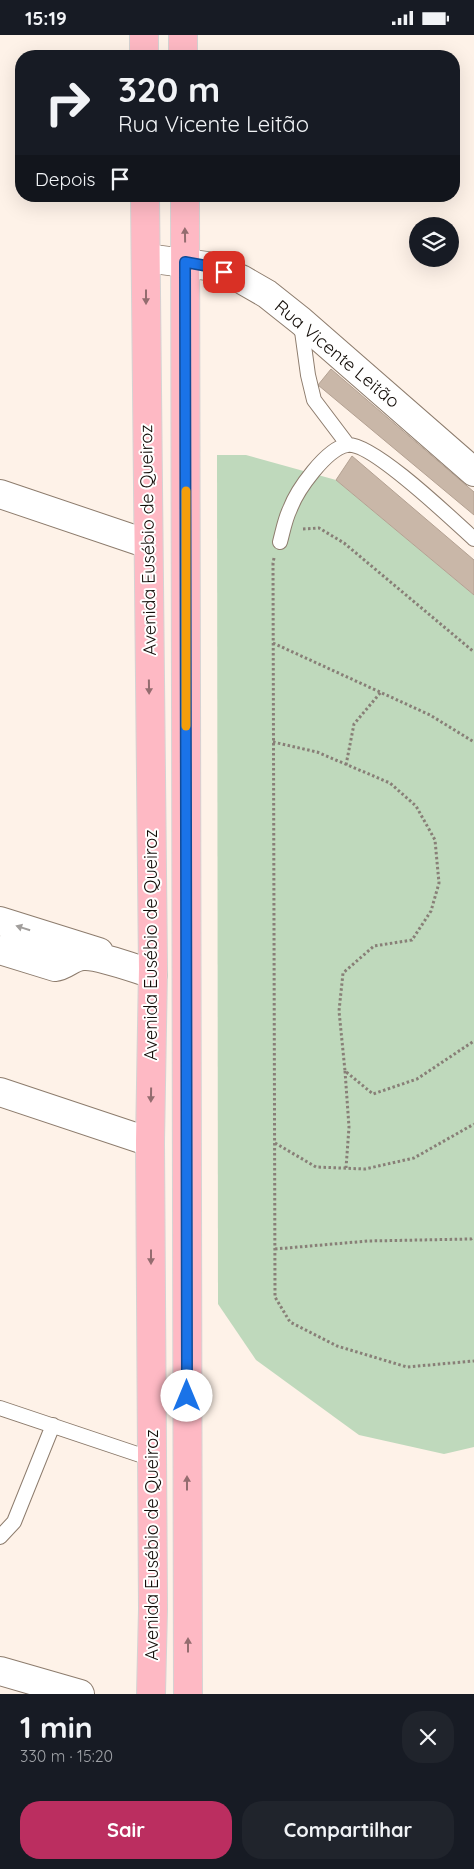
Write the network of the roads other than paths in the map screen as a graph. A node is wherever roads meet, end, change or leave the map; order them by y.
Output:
1 (144, 35) edge
2 (183, 35) edge
3 (144, 50) edge
4 (183, 50) edge
5 (145, 202) edge
6 (185, 202) edge
7 (146, 258) junction
8 (185, 262) junction
9 (301, 321) junction
10 (348, 445) junction
11 (474, 472) edge
12 (0, 494) edge
13 (474, 539) edge
14 (280, 541) road end
15 (148, 544) junction
16 (0, 921) edge
17 (59, 940) junction
18 (0, 950) edge
19 (55, 967) junction
20 (153, 971) junction
21 (0, 1092) edge
22 (150, 1141) junction
23 (0, 1407) edge
24 (52, 1425) junction
25 (152, 1459) junction
26 (0, 1537) edge
27 (0, 1671) edge
28 (80, 1694) edge
29 (151, 1694) edge
30 (188, 1694) edge

1 - 3 main road
2 - 4 main road
5 - 7 main road, Avenida Eusébio de Queiroz
8 -> 6 main road, Avenida Eusébio de Queiroz
7 - 8 street, Rua Vicente Leitão
7 -> 15 main road, Avenida Eusébio de Queiroz
8 - 9 street, Rua Vicente Leitão
30 -> 8 main road, Avenida Eusébio de Queiroz
9 - 10 lane
9 - 11 street, Rua Vicente Leitão
10 - 13 lane
10 - 14 lane
12 - 15 street
15 -> 20 main road, Avenida Eusébio de Queiroz
17 -> 16 street
17 - 19 street
17 - 20 street
18 - 19 street
19 - 20 street
20 -> 22 main road, Avenida Eusébio de Queiroz
21 - 22 street
22 -> 25 main road, Avenida Eusébio de Queiroz
23 - 24 lane
24 - 25 lane
24 - 26 lane
25 - 29 main road, Avenida Eusébio de Queiroz
27 - 28 street

